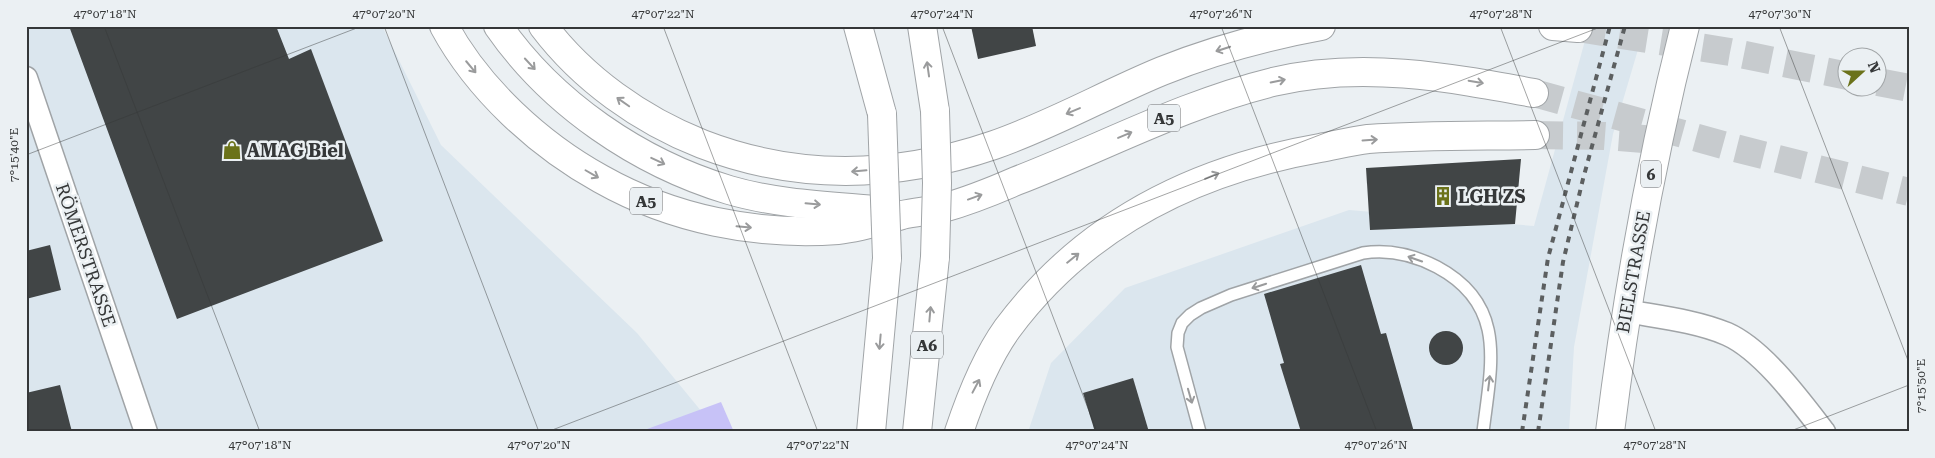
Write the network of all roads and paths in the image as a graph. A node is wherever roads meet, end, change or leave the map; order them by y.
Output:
1 (444, 26) edge
2 (498, 26) edge
3 (543, 26) edge
4 (858, 26) edge
5 (874, 26) edge
6 (922, 26) edge
7 (1321, 26) edge
8 (1685, 26) edge
9 (26, 78) edge
10 (1534, 93) tunnel mouth
11 (882, 114) junction
12 (1535, 135) tunnel mouth
13 (911, 213) junction
14 (1626, 311) junction
15 (146, 432) edge
16 (871, 432) edge
17 (918, 432) edge
18 (959, 432) edge
19 (1200, 432) edge
20 (1483, 432) edge
21 (1610, 432) edge
22 (1824, 432) edge

1 -> 13 main road, A5
2 -> 13 main road, A5
7 -> 3 main road, A5
4 - 11 main road
5 - 11 main road
17 -> 6 main road, A6, bridge
8 - 14 main road, BIELSTRASSE / 6
9 - 15 street, RÖMERSTRASSE
13 -> 10 main road, A5
11 -> 16 main road, bridge
18 -> 12 main road
14 - 21 main road, BIELSTRASSE / 6
14 - 22 street
20 -> 19 lane

